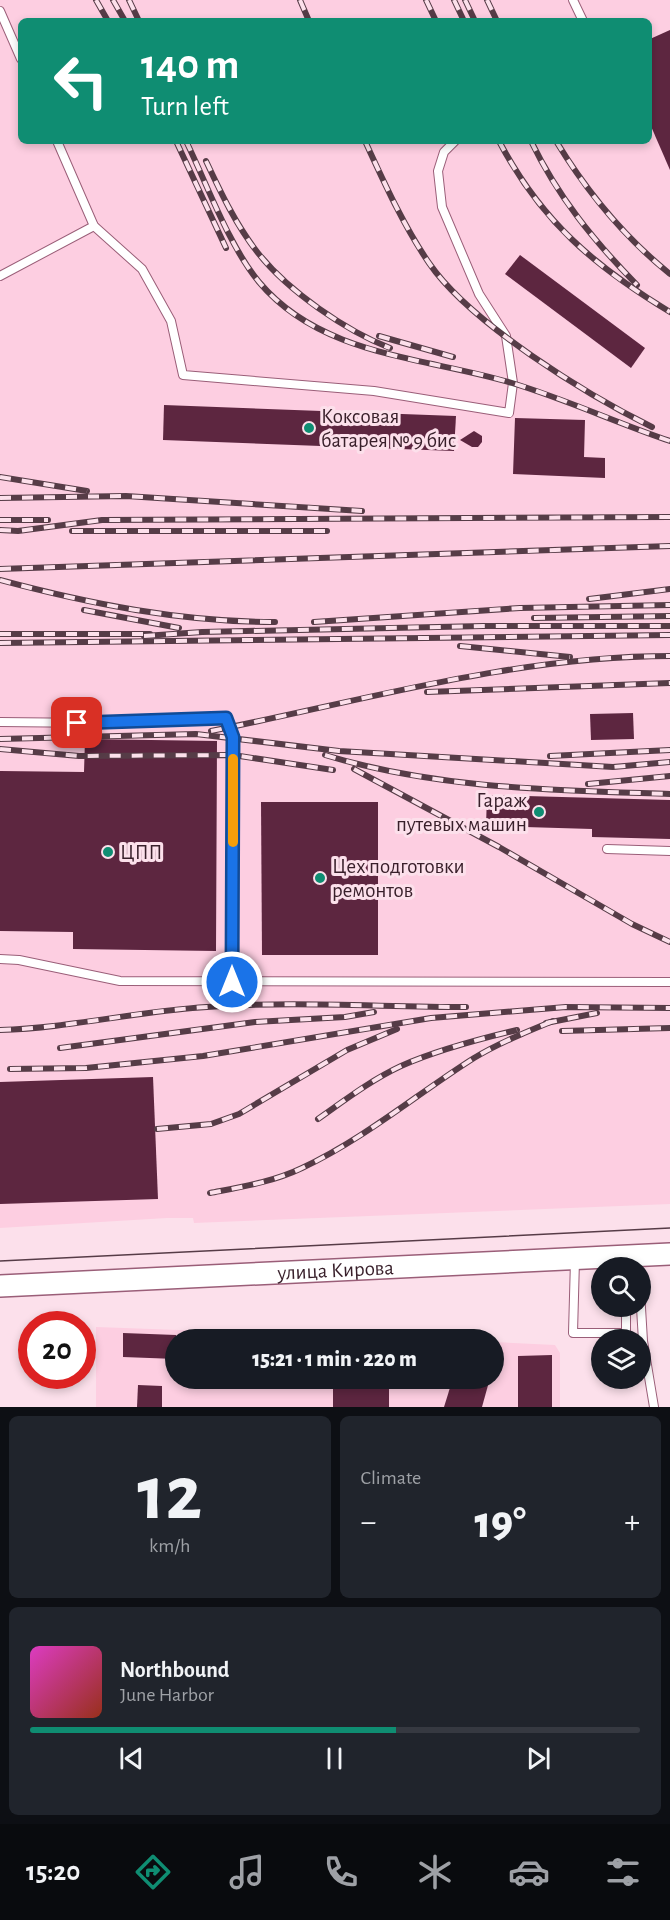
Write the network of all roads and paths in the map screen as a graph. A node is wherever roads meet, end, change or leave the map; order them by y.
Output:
1 (573, 0) edge
2 (0, 11) edge
3 (582, 18) edge
4 (18, 52) edge
5 (58, 144) edge
6 (452, 144) edge
7 (94, 226) junction
8 (0, 276) edge
9 (0, 722) edge
10 (607, 849) dead end
11 (670, 851) edge
12 (0, 959) edge
13 (232, 982) junction
14 (670, 982) edge
15 (670, 1254) edge
16 (651, 1257) edge
17 (575, 1259) junction
18 (591, 1260) edge
19 (0, 1286) edge
20 (626, 1317) edge
21 (642, 1317) edge
22 (654, 1407) edge

1 - 3 lane
2 - 4 lane
5 - 7 lane
6 - 7 lane
7 - 8 lane
9 - 13 lane
10 - 11 lane
12 - 13 lane
13 - 14 lane
15 - 16 main road, улица Кирова
17 - 18 main road, улица Кирова
17 - 19 main road, улица Кирова
17 - 20 lane
21 - 22 lane

